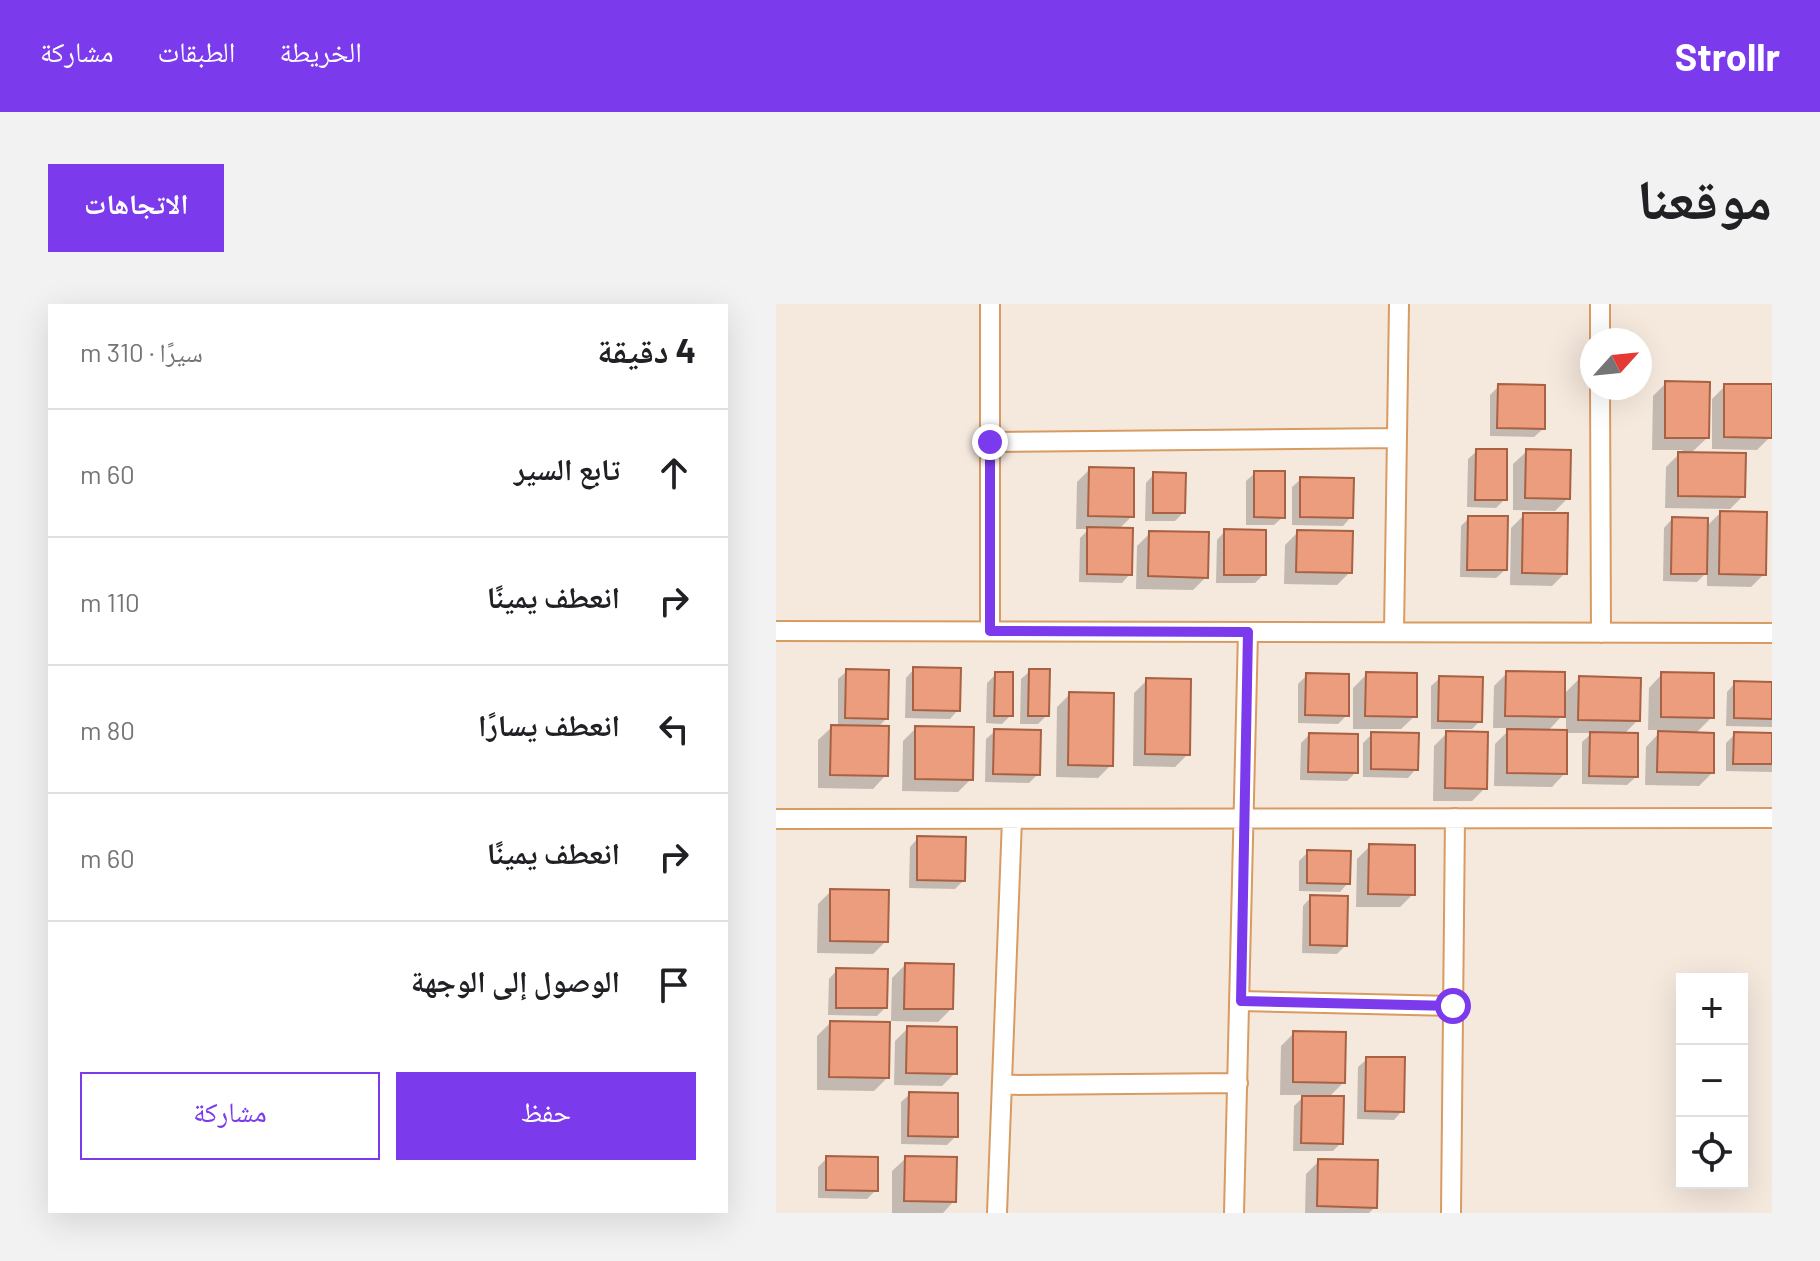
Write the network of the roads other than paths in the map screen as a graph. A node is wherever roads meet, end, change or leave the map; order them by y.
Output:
1 (990, 304) edge
2 (1399, 304) edge
3 (1600, 304) edge
4 (1600, 328) edge
5 (1600, 400) edge
6 (1397, 438) junction
7 (990, 442) junction
8 (776, 631) edge
9 (990, 631) junction
10 (1248, 632) junction
11 (1394, 632) junction
12 (1601, 633) junction
13 (1772, 633) edge
14 (1246, 818) junction
15 (1455, 818) junction
16 (1772, 818) edge
17 (776, 819) edge
18 (1012, 819) junction
19 (1241, 1001) junction
20 (1453, 1006) junction
21 (1238, 1083) junction
22 (1002, 1085) junction
23 (997, 1213) edge
24 (1234, 1213) edge
25 (1451, 1213) edge

1 - 7 street
2 - 6 street
3 - 4 street
5 - 12 street
6 - 7 street
6 - 11 street
7 - 9 street
8 - 9 street
9 - 10 street
10 - 11 street
10 - 14 street
11 - 12 street
12 - 13 street
14 - 15 street
14 - 18 street
14 - 19 street
15 - 16 street
15 - 20 street
17 - 18 street
18 - 22 street
19 - 20 street
19 - 21 street
20 - 25 street
21 - 22 street
21 - 24 street
22 - 23 street

